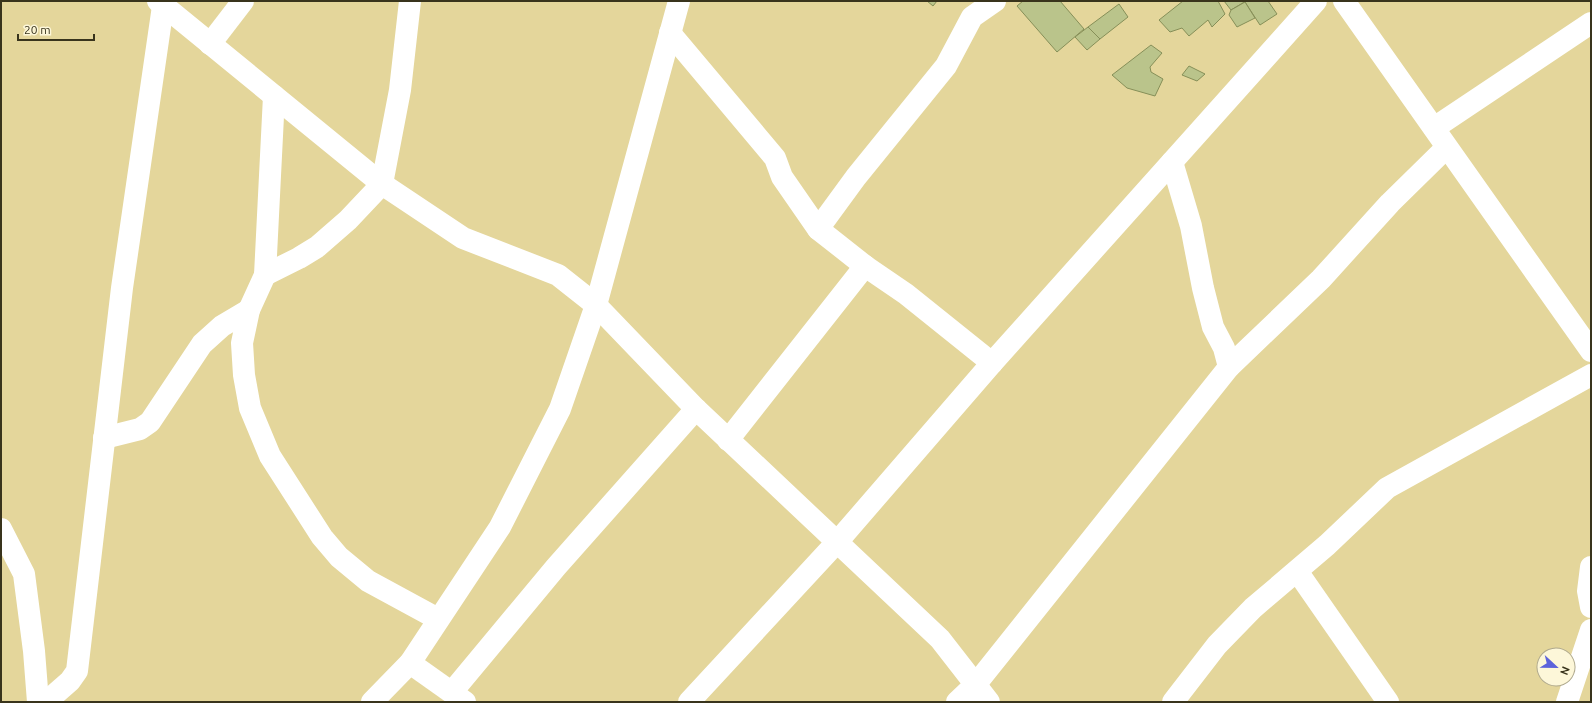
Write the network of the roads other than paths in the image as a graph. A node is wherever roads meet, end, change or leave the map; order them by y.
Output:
1 (243, 1) edge
2 (679, 1) edge
3 (995, 1) edge
4 (1316, 1) edge
5 (1344, 1) edge
6 (161, 3) edge
7 (406, 6) edge
8 (1591, 23) edge
9 (670, 33) junction
10 (210, 44) junction
11 (274, 96) junction
12 (1434, 128) junction
13 (1446, 148) junction
14 (1172, 162) junction
15 (382, 184) junction
16 (818, 229) junction
17 (865, 266) junction
18 (265, 275) junction
19 (596, 305) junction
20 (249, 310) junction
21 (1591, 351) edge
22 (992, 363) junction
23 (1229, 367) junction
24 (1591, 375) edge
25 (696, 409) junction
26 (104, 438) junction
27 (728, 440) junction
28 (1, 529) edge
29 (838, 541) junction
30 (1591, 567) edge
31 (1297, 571) junction
32 (1591, 607) edge
33 (438, 619) junction
34 (1591, 630) edge
35 (410, 663) junction
36 (976, 684) junction
37 (458, 697) edge
38 (38, 702) edge
39 (46, 702) edge
40 (372, 702) edge
41 (689, 702) edge
42 (957, 702) edge
43 (989, 702) edge
44 (1173, 702) edge
45 (1388, 702) edge
46 (1567, 702) edge

1 - 10 street
2 - 9 street
3 - 16 street
4 - 14 street
5 - 12 street
6 - 10 street
6 - 26 street
7 - 15 street
8 - 12 street
9 - 16 street
9 - 19 street
10 - 11 street
11 - 15 street
11 - 18 street
12 - 13 street
13 - 21 street
13 - 23 street
14 - 22 street
14 - 23 street
15 - 18 street
15 - 19 street
16 - 17 street
17 - 22 street
17 - 27 street
18 - 20 street
19 - 25 street
19 - 33 street
20 - 26 street
20 - 33 street
22 - 29 street
23 - 36 street
24 - 31 street
25 - 27 street
25 - 37 street
26 - 39 street
27 - 29 street
28 - 38 street
29 - 36 street
29 - 41 street
30 - 32 street
31 - 44 street
31 - 45 street
33 - 35 street
34 - 46 street
35 - 37 street
35 - 40 street
36 - 42 street
36 - 43 street

